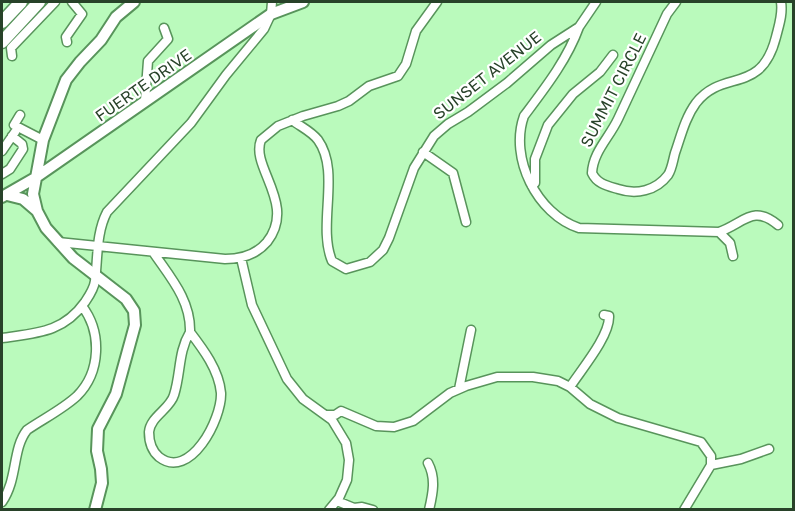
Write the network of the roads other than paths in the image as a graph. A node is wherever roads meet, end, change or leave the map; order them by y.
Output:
1 (21, 2) edge
2 (39, 2) edge
3 (55, 2) edge
4 (72, 2) edge
5 (135, 2) edge
6 (272, 2) edge
7 (303, 2) edge
8 (437, 2) edge
9 (596, 2) edge
10 (676, 2) edge
11 (782, 2) edge
12 (271, 14) junction
13 (2, 20) edge
14 (579, 27) junction
15 (164, 28) dead end
16 (2, 42) edge
17 (67, 42) dead end
18 (613, 55) dead end
19 (12, 56) dead end
20 (145, 101) junction
21 (20, 115) dead end
22 (292, 120) junction
23 (19, 127) junction
24 (12, 136) junction
25 (43, 140) junction
26 (2, 151) edge
27 (423, 152) junction
28 (2, 174) edge
29 (35, 178) junction
30 (532, 186) junction
31 (4, 196) edge
32 (37, 211) junction
33 (466, 222) dead end
34 (778, 225) dead end
35 (718, 232) junction
36 (58, 242) junction
37 (98, 246) junction
38 (153, 252) junction
39 (733, 256) dead end
40 (242, 258) junction
41 (95, 275) junction
42 (82, 306) junction
43 (604, 315) dead end
44 (471, 330) dead end
45 (190, 332) junction
46 (2, 338) edge
47 (570, 387) junction
48 (459, 389) junction
49 (327, 415) junction
50 (769, 449) dead end
51 (428, 463) dead end
52 (711, 465) junction
53 (337, 501) junction
54 (2, 502) edge
55 (355, 509) edge
56 (95, 510) edge
57 (329, 510) edge
58 (373, 510) edge
59 (429, 510) edge
60 (684, 510) edge

1 - 13 highway
2 - 16 highway
3 - 19 street
4 - 17 street
5 - 25 main road
6 - 12 street
7 - 12 main road, FUERTE DRIVE
8 - 22 street
9 - 14 street, SUNSET AVENUE
10 - 11 street, SUMMIT CIRCLE
12 - 20 main road, FUERTE DRIVE
12 - 37 street
14 - 27 street, SUNSET AVENUE
14 - 30 street
15 - 20 street
18 - 30 street
20 - 29 main road, FUERTE DRIVE
21 - 23 street
22 - 27 street, SUNSET AVENUE
22 - 40 street
23 - 24 street
23 - 25 street
24 - 26 street
24 - 28 street
25 - 29 main road
27 - 33 street
29 - 31 main road, FUERTE DRIVE
29 - 32 main road
30 - 35 street
31 - 32 main road
32 - 36 main road
34 - 35 street
35 - 39 street
36 - 37 street
36 - 41 main road
37 - 38 street
37 - 41 street
38 - 40 street
38 - 45 street
40 - 49 street
41 - 42 street
41 - 56 main road
42 - 46 street
42 - 54 street
43 - 47 street
44 - 48 street
45 - 45 street
47 - 48 street
47 - 52 street
48 - 49 street
49 - 53 street
50 - 52 street
51 - 59 street
52 - 60 street
53 - 55 street
53 - 57 street
55 - 58 street

